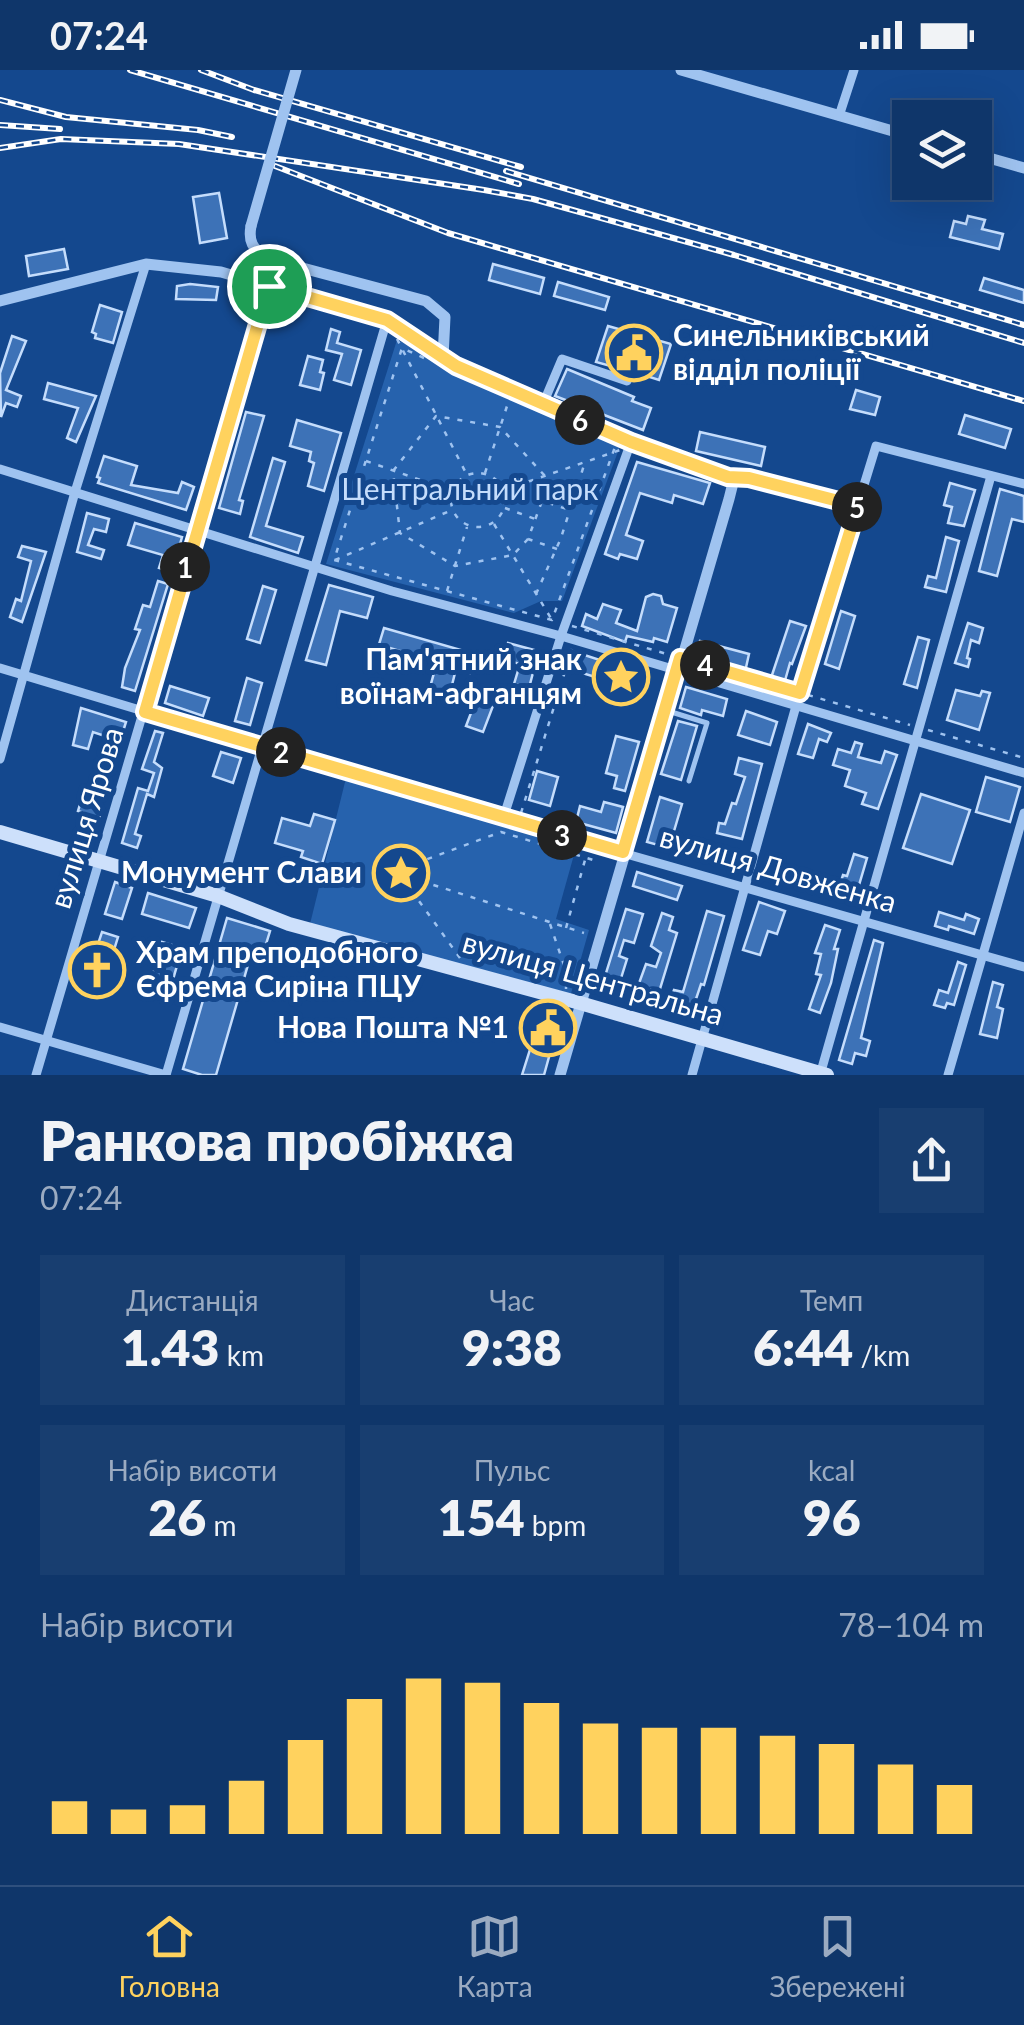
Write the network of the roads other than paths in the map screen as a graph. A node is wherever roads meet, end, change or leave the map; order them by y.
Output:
1 (296, 70) edge
2 (680, 70) edge
3 (854, 70) edge
4 (839, 116) junction
5 (892, 131) edge
6 (992, 159) edge
7 (1024, 168) edge
8 (146, 264) junction
9 (269, 286) junction
10 (1, 304) edge
11 (387, 320) junction
12 (440, 361) junction
13 (630, 371) dead end
14 (543, 404) junction
15 (631, 442) junction
16 (0, 468) edge
17 (725, 475) junction
18 (991, 476) junction
19 (1024, 484) edge
20 (75, 492) junction
21 (858, 506) junction
22 (196, 529) junction
23 (316, 568) junction
24 (561, 636) junction
25 (678, 664) junction
26 (0, 668) edge
27 (24, 675) junction
28 (796, 706) junction
29 (665, 710) junction
30 (145, 712) junction
31 (916, 740) junction
32 (262, 746) junction
33 (0, 759) edge
34 (1024, 773) edge
35 (689, 781) dead end
36 (1024, 814) edge
37 (503, 819) junction
38 (0, 832) edge
39 (623, 852) junction
40 (101, 860) junction
41 (745, 886) junction
42 (218, 896) junction
43 (865, 921) junction
44 (983, 955) junction
45 (1024, 967) edge
46 (580, 1003) junction
47 (0, 1027) edge
48 (703, 1038) junction
49 (47, 1039) junction
50 (823, 1074) edge
51 (36, 1075) edge
52 (166, 1075) edge
53 (560, 1075) edge
54 (692, 1075) edge
55 (948, 1075) edge

1 - 12 street, bridge
2 - 4 street
3 - 4 street
4 - 5 street
6 - 7 street
8 - 9 street
8 - 10 street
8 - 20 street
9 - 11 street
9 - 22 street, вулиця Ярова
11 - 12 street
11 - 23 street
12 - 14 street
13 - 14 street
14 - 15 street
15 - 17 street
15 - 24 street
16 - 20 street
17 - 21 street
17 - 25 street
18 - 19 street
18 - 21 street
18 - 31 street
20 - 22 street
20 - 27 street
21 - 28 street
22 - 23 street
22 - 30 street, вулиця Ярова
23 - 24 street
23 - 32 street
24 - 25 street
24 - 37 street
25 - 28 street
25 - 29 street
26 - 27 street, вулиця Довженка
27 - 30 street, вулиця Довженка
27 - 33 street
28 - 31 street
28 - 41 street
29 - 35 lane
29 - 39 street
30 - 32 street, вулиця Довженка
30 - 40 street, вулиця Ярова
31 - 34 street
31 - 43 street
32 - 37 street, вулиця Довженка
32 - 42 street
36 - 44 street
37 - 39 street, вулиця Довженка
38 - 40 main road, вулиця Центральна
39 - 41 street, вулиця Довженка
39 - 46 street
40 - 42 main road, вулиця Центральна
40 - 49 street, вулиця Ярова
41 - 43 street, вулиця Довженка
41 - 48 street
42 - 46 main road, вулиця Центральна
42 - 52 street
43 - 44 street, вулиця Довженка
43 - 50 street
44 - 45 street, вулиця Довженка
44 - 55 street
46 - 48 main road, вулиця Центральна
46 - 53 street
47 - 49 street
48 - 50 main road, вулиця Центральна
48 - 54 street
49 - 51 street, вулиця Ярова
49 - 52 street

